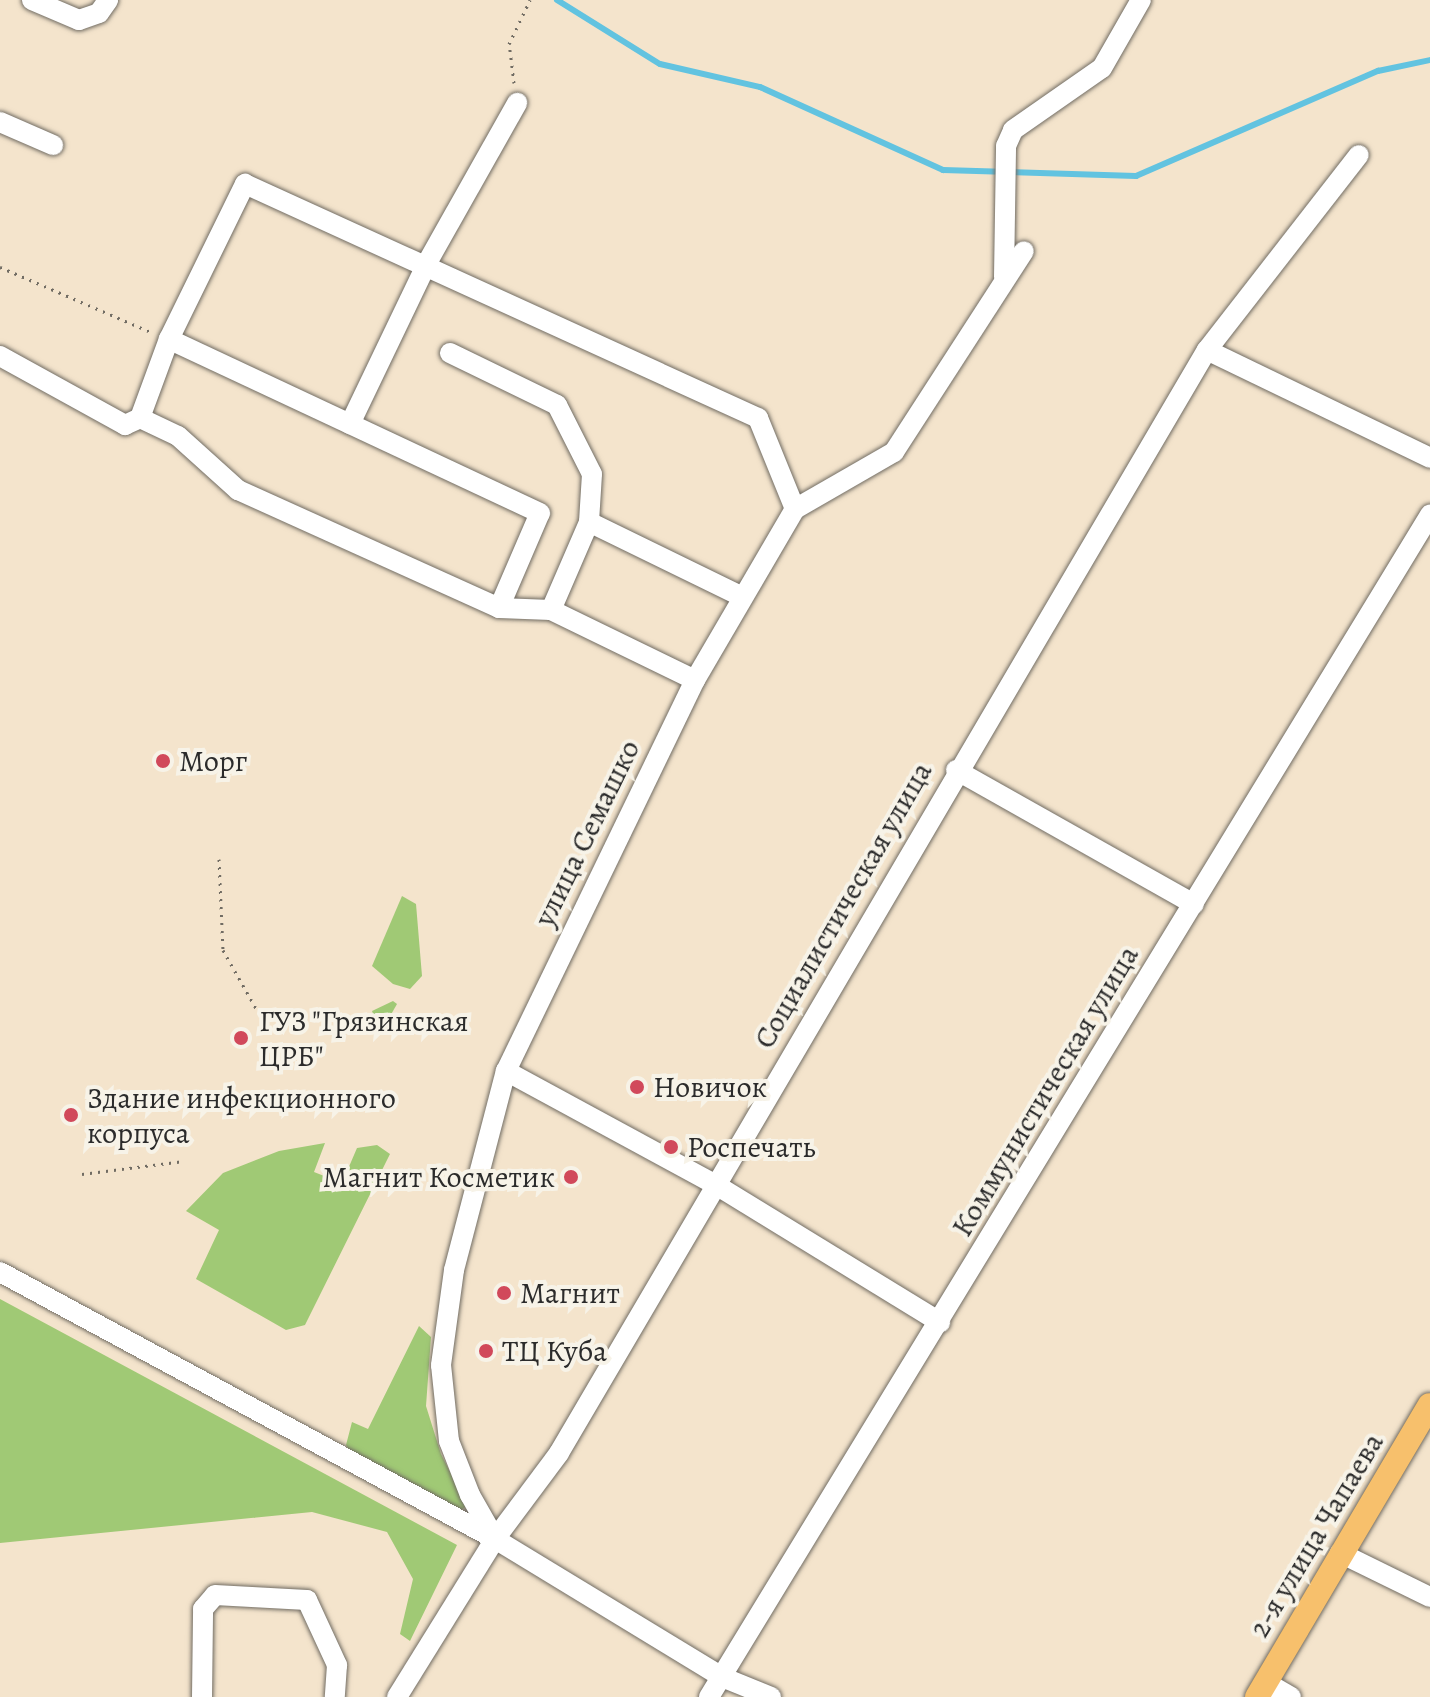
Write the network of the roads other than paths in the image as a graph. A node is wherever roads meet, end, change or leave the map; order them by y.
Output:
1 (32, 0) edge
2 (108, 0) edge
3 (1141, 0) edge
4 (517, 103) road end
5 (0, 122) edge
6 (53, 145) dead end
7 (1359, 155) dead end
8 (1024, 251) dead end
9 (427, 263) junction
10 (1004, 277) junction
11 (169, 339) junction
12 (1207, 350) junction
13 (450, 353) dead end
14 (0, 356) edge
15 (140, 418) junction
16 (350, 424) junction
17 (1430, 458) edge
18 (795, 509) junction
19 (1430, 515) edge
20 (589, 522) junction
21 (743, 597) junction
22 (499, 608) junction
23 (551, 610) junction
24 (695, 680) junction
25 (956, 770) junction
26 (1194, 904) junction
27 (506, 1071) junction
28 (716, 1185) junction
29 (0, 1272) edge
30 (940, 1322) junction
31 (1430, 1405) edge
32 (495, 1539) junction
33 (1340, 1553) junction
34 (1430, 1597) edge
35 (722, 1677) junction
36 (1261, 1690) edge
37 (202, 1697) edge
38 (335, 1697) edge
39 (397, 1697) edge
40 (709, 1697) edge
41 (771, 1697) edge
42 (1291, 1697) edge

1 - 2 street
3 - 10 street
4 - 9 street
5 - 6 street
7 - 12 street, Социалистическая улица
8 - 10 street, улица Семашко
9 - 11 street
9 - 16 street
9 - 18 street
10 - 18 street, улица Семашко
11 - 15 street
11 - 16 street
12 - 17 street
12 - 25 street, Социалистическая улица
13 - 20 street
14 - 15 street
15 - 22 street
16 - 22 street
18 - 21 street, улица Семашко
19 - 26 street, Коммунистическая улица
20 - 21 street
20 - 23 street
21 - 24 street, улица Семашко
22 - 23 street
23 - 24 street
24 - 27 street, улица Семашко
25 - 26 street
25 - 28 street, Социалистическая улица
26 - 30 street, Коммунистическая улица
27 - 28 street
27 - 32 street, улица Семашко
28 - 30 street
28 - 32 street, Социалистическая улица
29 - 32 street
30 - 35 street, Коммунистическая улица
31 - 33 main road, 2-я улица Чапаева
32 - 35 street
32 - 39 street, Социалистическая улица
33 - 34 street
33 - 36 main road, 2-я улица Чапаева
35 - 40 street, Коммунистическая улица
35 - 41 street
36 - 42 street
37 - 38 street

